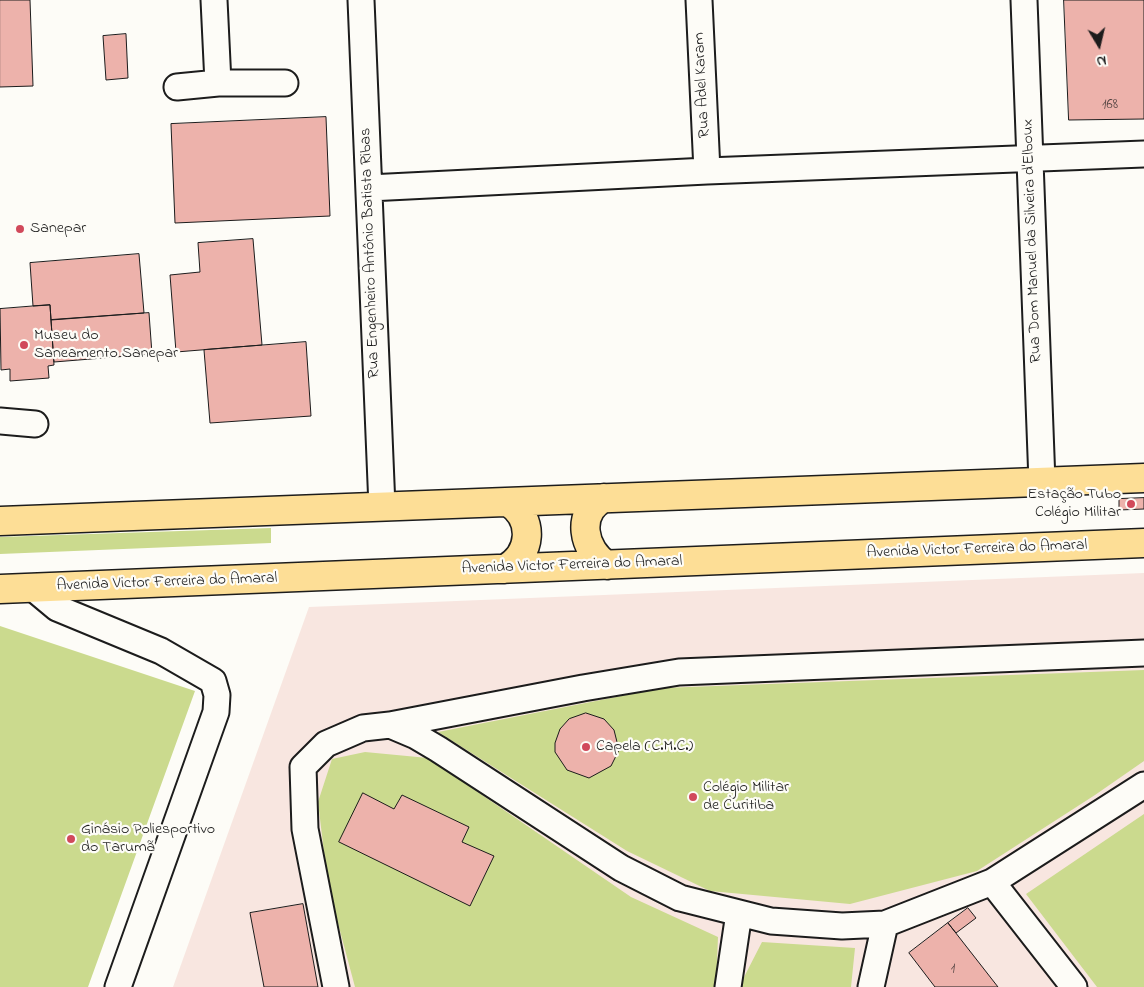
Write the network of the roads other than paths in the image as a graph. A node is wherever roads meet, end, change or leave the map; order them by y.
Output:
1 (214, 0) edge
2 (361, 0) edge
3 (699, 0) edge
4 (1024, 0) edge
5 (218, 83) junction
6 (285, 83) dead end
7 (177, 87) dead end
8 (1144, 154) edge
9 (1030, 158) junction
10 (707, 171) junction
11 (369, 188) junction
12 (0, 421) edge
13 (35, 424) dead end
14 (1144, 478) edge
15 (1042, 482) junction
16 (604, 498) junction
17 (508, 502) junction
18 (382, 506) junction
19 (0, 521) edge
20 (1144, 543) edge
21 (607, 564) junction
22 (505, 569) junction
23 (33, 588) junction
24 (0, 589) edge
25 (1144, 653) edge
26 (390, 725) junction
27 (1144, 785) edge
28 (992, 882) junction
29 (739, 912) junction
30 (885, 924) junction
31 (118, 987) edge
32 (336, 987) edge
33 (728, 987) edge
34 (871, 987) edge
35 (1074, 987) edge

1 - 5 street
2 - 11 street, Rua Engenheiro Antônio Batista Ribas
3 - 10 street, Rua Adel Karam
4 - 9 street, Rua Dom Manuel da Silveira d'Elboux
5 - 6 street
5 - 7 street
8 - 9 street
9 - 10 street
9 - 15 street, Rua Dom Manuel da Silveira d'Elboux
10 - 11 street
11 - 18 street, Rua Engenheiro Antônio Batista Ribas
12 - 13 street
14 - 15 highway
15 - 16 highway
16 - 17 highway
16 - 21 highway
17 - 18 highway
17 - 22 highway
18 - 19 highway
20 - 21 highway, Avenida Victor Ferreira do Amaral
21 - 22 highway, Avenida Victor Ferreira do Amaral
22 - 23 highway, Avenida Victor Ferreira do Amaral
23 - 24 highway, Avenida Victor Ferreira do Amaral
23 - 31 street
25 - 26 street
26 - 29 street
26 - 32 street
27 - 28 street
28 - 30 street
28 - 35 street
29 - 30 street
29 - 33 street
30 - 34 street

